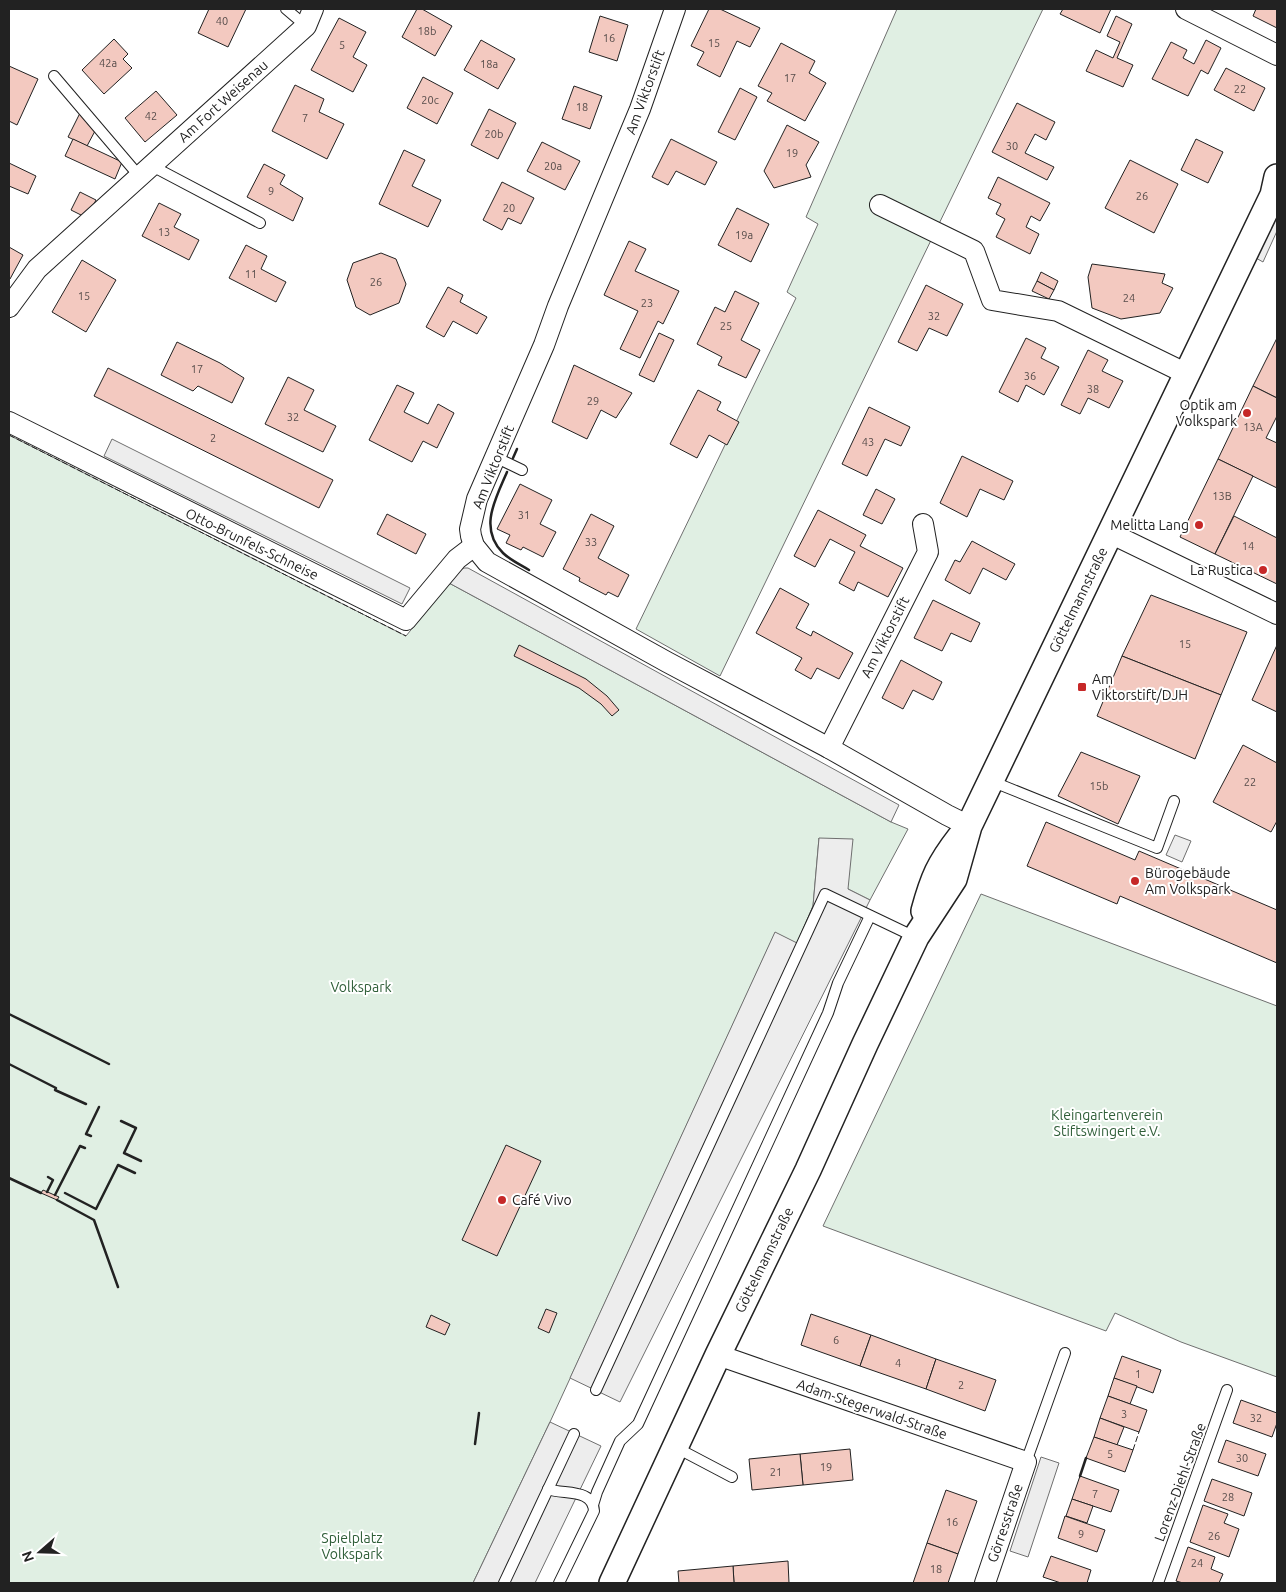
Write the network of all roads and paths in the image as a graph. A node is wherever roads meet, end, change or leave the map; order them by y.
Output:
1 (286, 9) edge
2 (1186, 9) edge
3 (669, 11) edge
4 (310, 17) edge
5 (1277, 55) edge
6 (54, 76) dead end
7 (146, 171) junction
8 (1276, 188) edge
9 (880, 205) dead end
10 (260, 223) dead end
11 (9, 306) edge
12 (1187, 374) junction
13 (9, 422) edge
14 (495, 457) junction
15 (522, 470) dead end
16 (923, 524) dead end
17 (1110, 533) junction
18 (474, 546) junction
19 (1277, 614) edge
20 (829, 748) junction
21 (991, 781) junction
22 (1174, 801) dead end
23 (969, 826) junction
24 (870, 916) junction
25 (916, 937) junction
26 (1065, 1353) dead end
27 (718, 1355) junction
28 (596, 1390) dead end
29 (1227, 1390) dead end
30 (574, 1434) dead end
31 (675, 1447) junction
32 (1026, 1462) junction
33 (732, 1477) dead end
34 (548, 1489) junction
35 (594, 1505) junction
36 (504, 1583) edge
37 (559, 1583) edge
38 (612, 1583) edge
39 (985, 1583) edge
40 (1158, 1583) edge

1 - 4 lane, Am Fort Weisenau
2 - 5 street
3 - 14 street, Am Viktorstift
4 - 7 street, Am Fort Weisenau
6 - 7 lane
7 - 10 lane
7 - 11 street, Am Fort Weisenau
8 - 12 street, Göttelmannstraße
9 - 12 street
12 - 17 street, Göttelmannstraße
13 - 18 street, Otto-Brunfels-Schneise
14 - 15 lane
14 - 18 street, Am Viktorstift
16 - 20 street, Am Viktorstift
17 - 19 street
17 - 21 street, Göttelmannstraße
18 - 20 street
20 - 23 street
21 - 22 lane
21 - 23 street, Göttelmannstraße
23 - 25 street, Göttelmannstraße
24 - 25 lane
24 - 28 lane
24 - 35 lane
25 - 27 street, Göttelmannstraße
26 - 32 lane
27 - 31 street, Göttelmannstraße
27 - 32 street, Adam-Stegerwald-Straße
29 - 40 lane, Lorenz-Diehl-Straße
30 - 34 lane
31 - 33 lane
31 - 38 street, Göttelmannstraße
32 - 39 street, Görresstraße
34 - 35 lane
34 - 36 lane
35 - 37 lane

